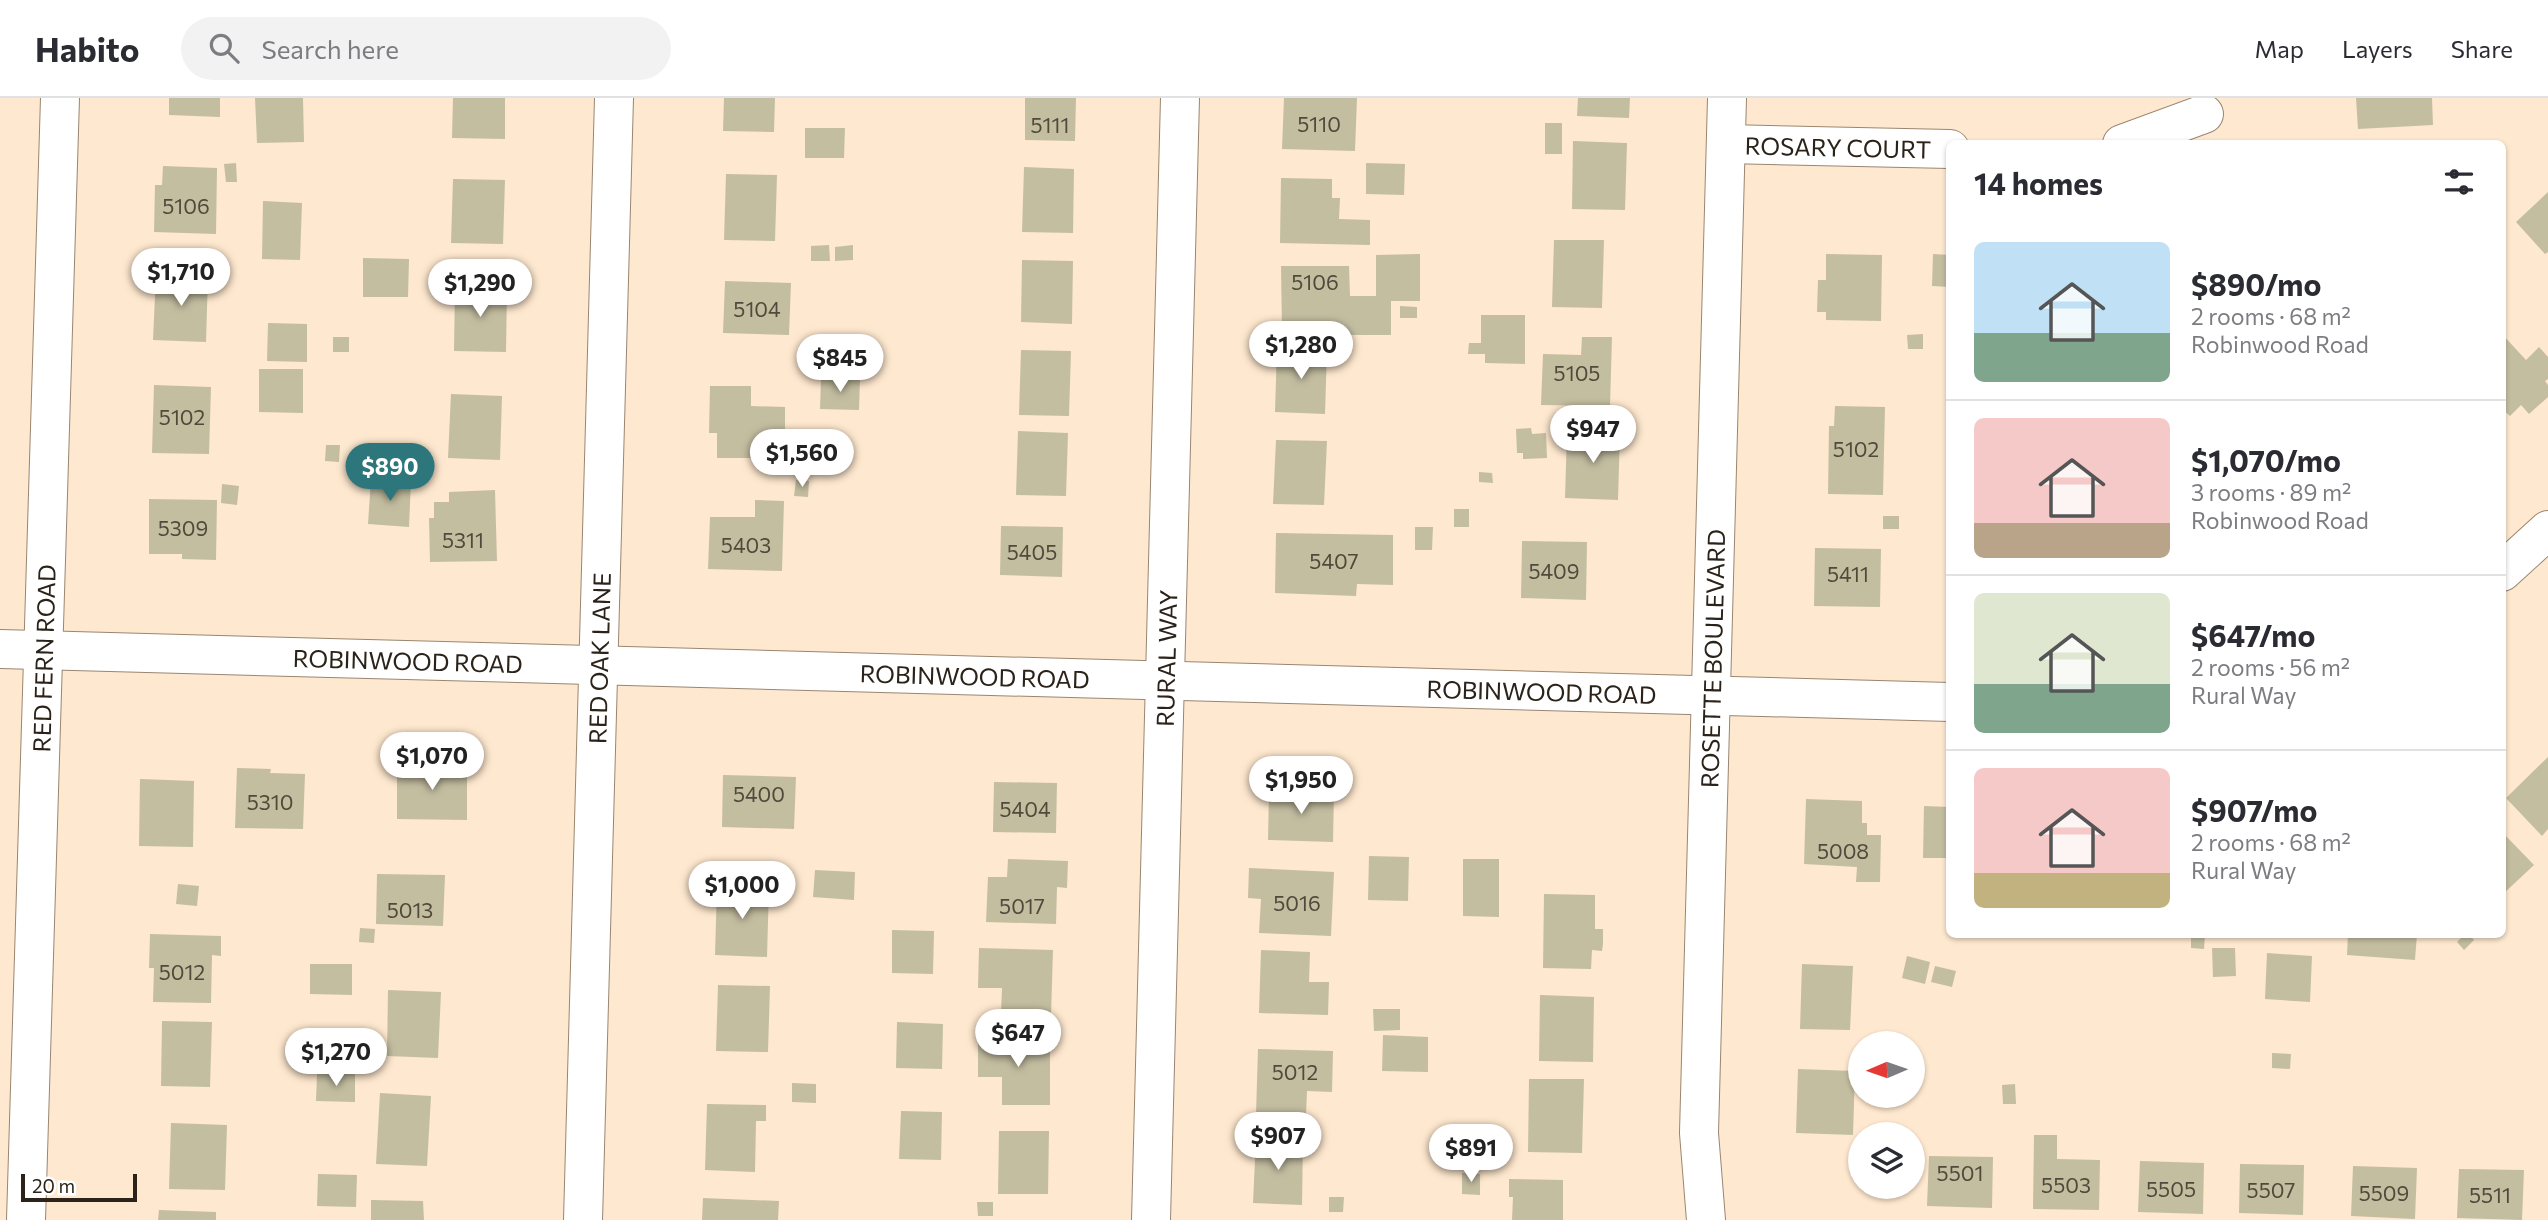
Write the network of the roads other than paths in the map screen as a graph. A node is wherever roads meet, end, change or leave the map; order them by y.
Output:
1 (60, 98) edge
2 (614, 98) edge
3 (1180, 98) edge
4 (1727, 98) edge
5 (2204, 114) dead end
6 (2133, 140) edge
7 (1726, 144) junction
8 (1946, 149) edge
9 (2548, 530) edge
10 (2506, 568) edge
11 (0, 649) edge
12 (44, 650) junction
13 (598, 667) junction
14 (1163, 681) junction
15 (1713, 696) junction
16 (1946, 702) edge
17 (26, 1220) edge
18 (583, 1220) edge
19 (1151, 1220) edge
20 (1706, 1220) edge

1 - 12 street, RED FERN ROAD
2 - 13 street, RED OAK LANE
3 - 14 street, RURAL WAY
4 - 7 street, ROSETTE BOULEVARD
5 - 6 street
7 - 8 street, ROSARY COURT
7 - 15 street, ROSETTE BOULEVARD
9 - 10 street
11 - 12 street, ROBINWOOD ROAD
12 - 13 street, ROBINWOOD ROAD
12 - 17 street, RED FERN ROAD
13 - 14 street, ROBINWOOD ROAD
13 - 18 street, RED OAK LANE
14 - 15 street, ROBINWOOD ROAD
14 - 19 street, RURAL WAY
15 - 16 street, ROBINWOOD ROAD
15 - 20 street, ROSETTE BOULEVARD

